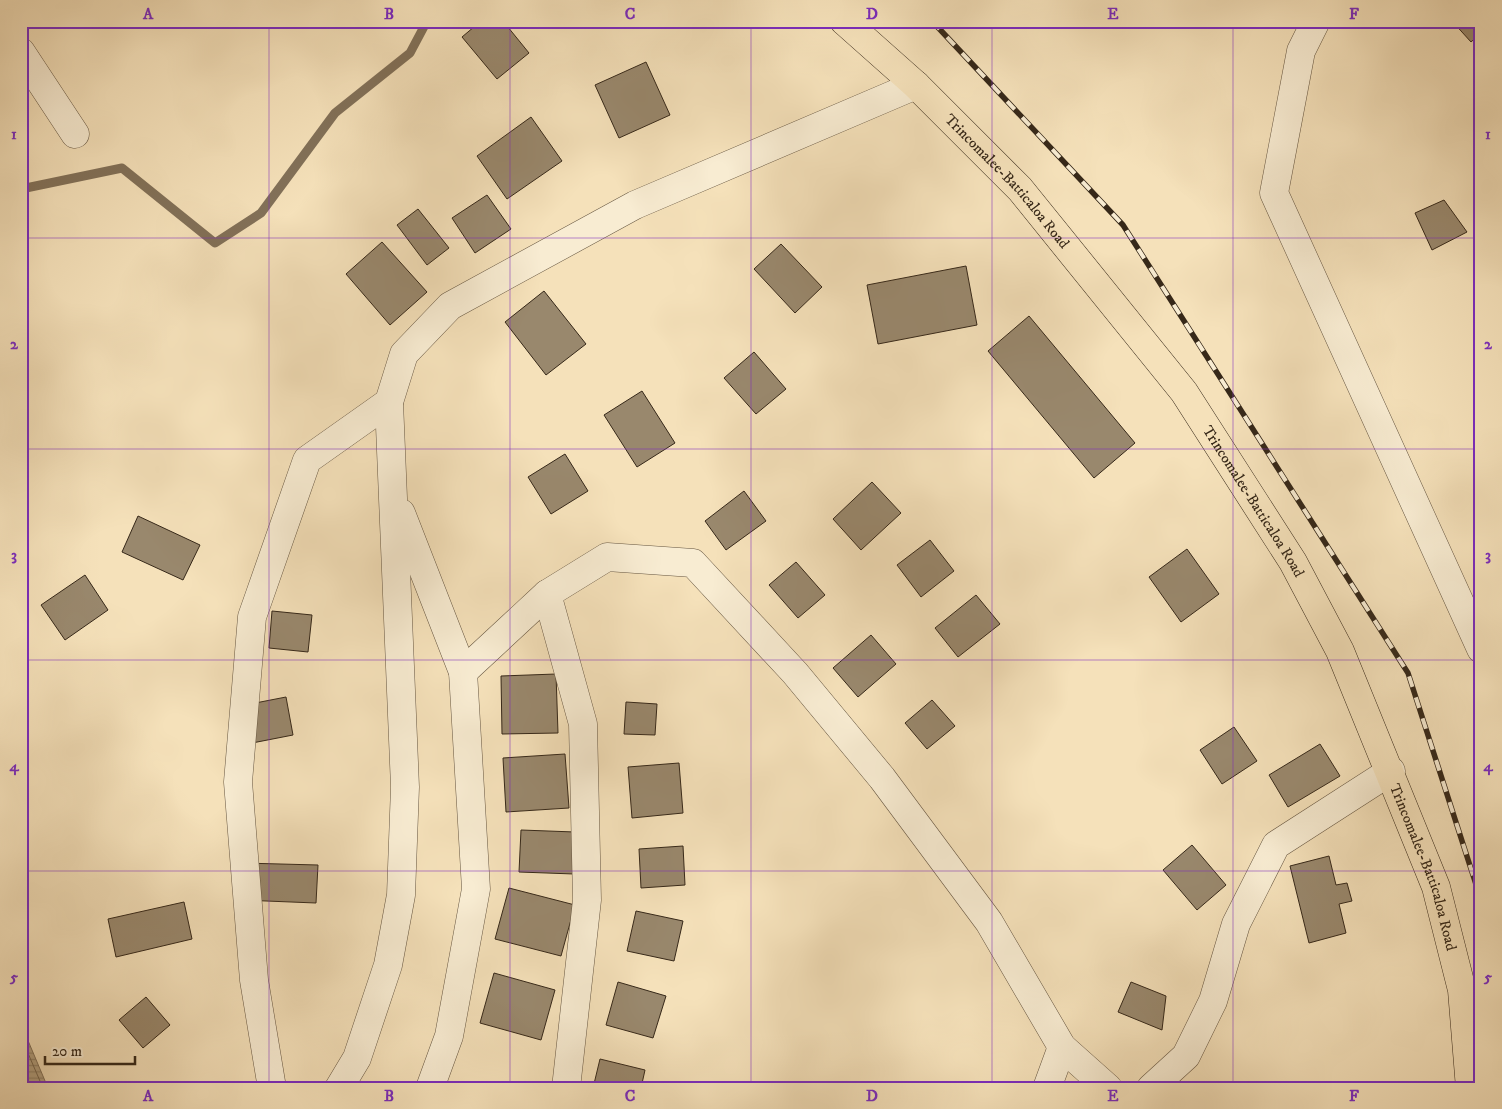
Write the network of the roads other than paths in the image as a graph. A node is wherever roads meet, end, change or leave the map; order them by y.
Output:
1 (844, 21) edge
2 (1316, 21) edge
3 (21, 52) edge
4 (916, 85) junction
5 (75, 134) dead end
6 (389, 402) junction
7 (393, 493) junction
8 (547, 594) junction
9 (1481, 649) edge
10 (463, 672) junction
11 (1391, 772) junction
12 (1062, 1047) junction
13 (272, 1088) edge
14 (339, 1088) edge
15 (430, 1088) edge
16 (566, 1088) edge
17 (1047, 1088) edge
18 (1108, 1088) edge
19 (1151, 1088) edge
20 (1470, 1088) edge

1 - 4 highway, Trincomalee-Batticaloa Road
2 - 9 street
3 - 5 street
4 - 6 street
4 - 11 highway, Trincomalee-Batticaloa Road
6 - 7 street
6 - 13 street
7 - 10 street
7 - 14 street
8 - 10 street
8 - 12 street
8 - 16 street
10 - 15 street
11 - 19 street
11 - 20 highway, Trincomalee-Batticaloa Road
12 - 17 street
12 - 18 street

